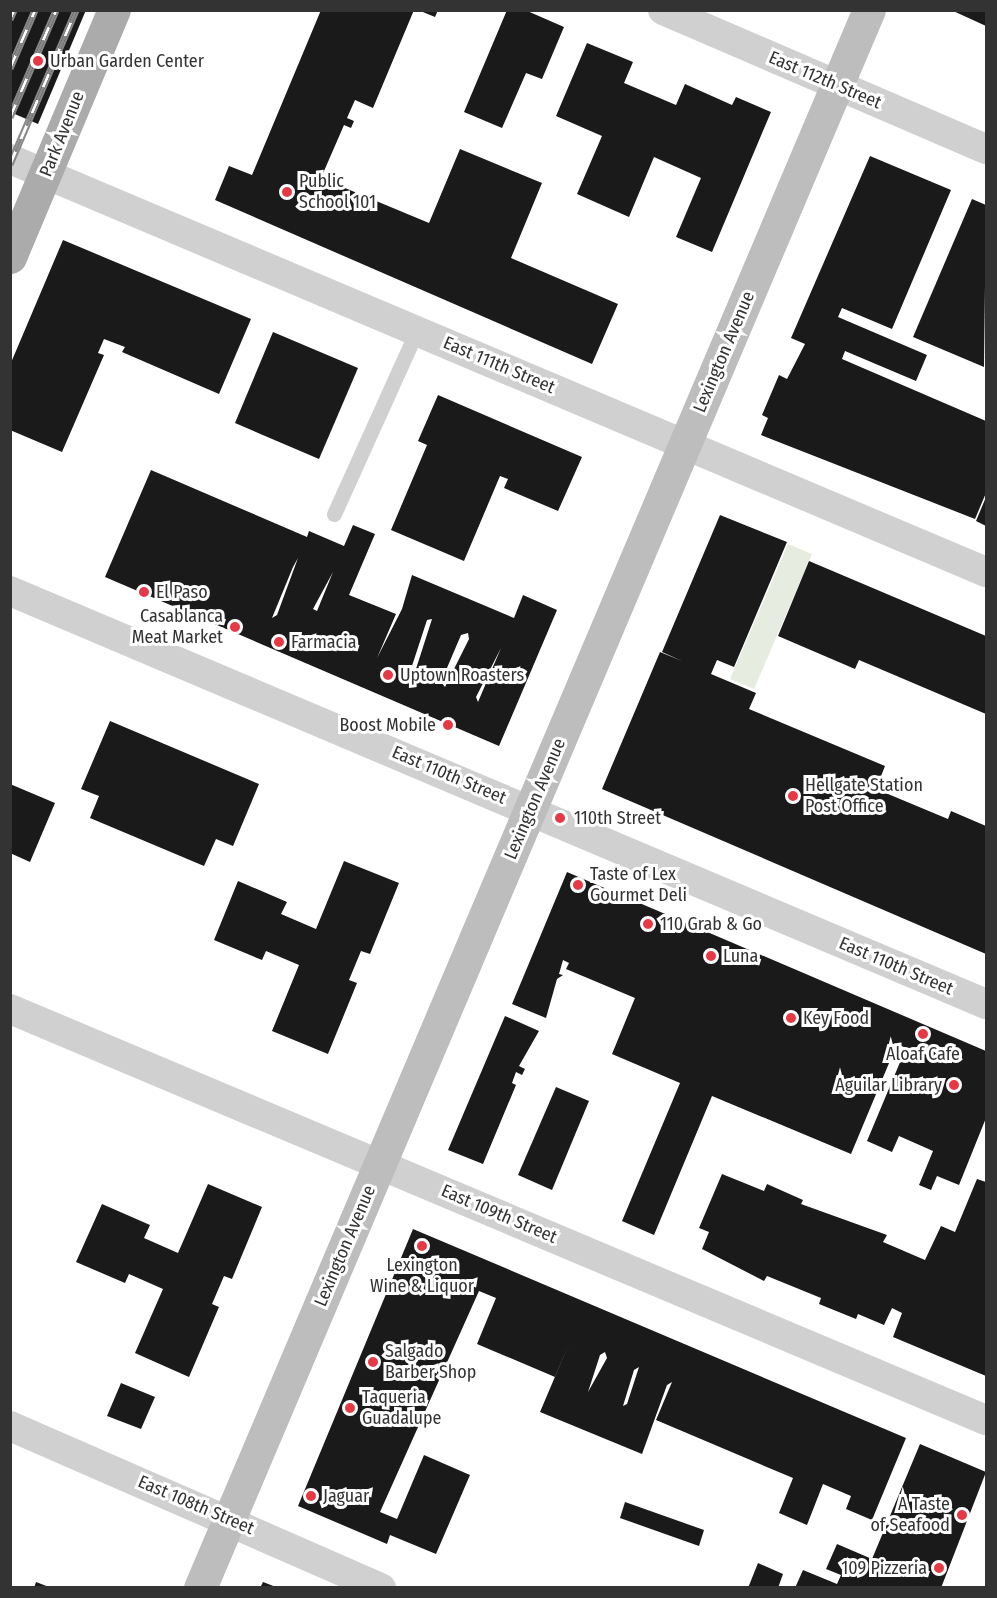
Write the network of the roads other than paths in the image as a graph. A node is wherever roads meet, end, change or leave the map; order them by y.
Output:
1 (114, 10) edge
2 (663, 10) edge
3 (869, 10) edge
4 (837, 86) junction
5 (987, 149) edge
6 (10, 159) edge
7 (46, 175) junction
8 (10, 257) edge
9 (417, 330) junction
10 (685, 445) junction
11 (334, 514) dead end
12 (987, 572) edge
13 (10, 591) edge
14 (531, 809) junction
15 (987, 1004) edge
16 (10, 1009) edge
17 (380, 1165) junction
18 (987, 1420) edge
19 (10, 1426) edge
20 (228, 1519) junction
21 (200, 1587) edge
22 (381, 1587) edge

1 - 7 main road, Park Avenue
2 - 4 street, East 112th Street
3 - 4 main road, Lexington Avenue
4 - 5 street, East 112th Street
4 - 10 main road, Lexington Avenue
6 - 7 street, East 111th Street
7 - 8 main road, Park Avenue
7 - 9 street, East 111th Street
9 - 10 street, East 111th Street
9 - 11 lane
10 - 12 street, East 111th Street
10 - 14 main road, Lexington Avenue
13 - 14 street, East 110th Street
14 - 15 street, East 110th Street
14 - 17 main road, Lexington Avenue
16 - 17 street, East 109th Street
17 - 18 street, East 109th Street
17 - 20 main road, Lexington Avenue
19 - 20 street, East 108th Street
20 - 21 main road, Lexington Avenue
20 - 22 street, East 108th Street

